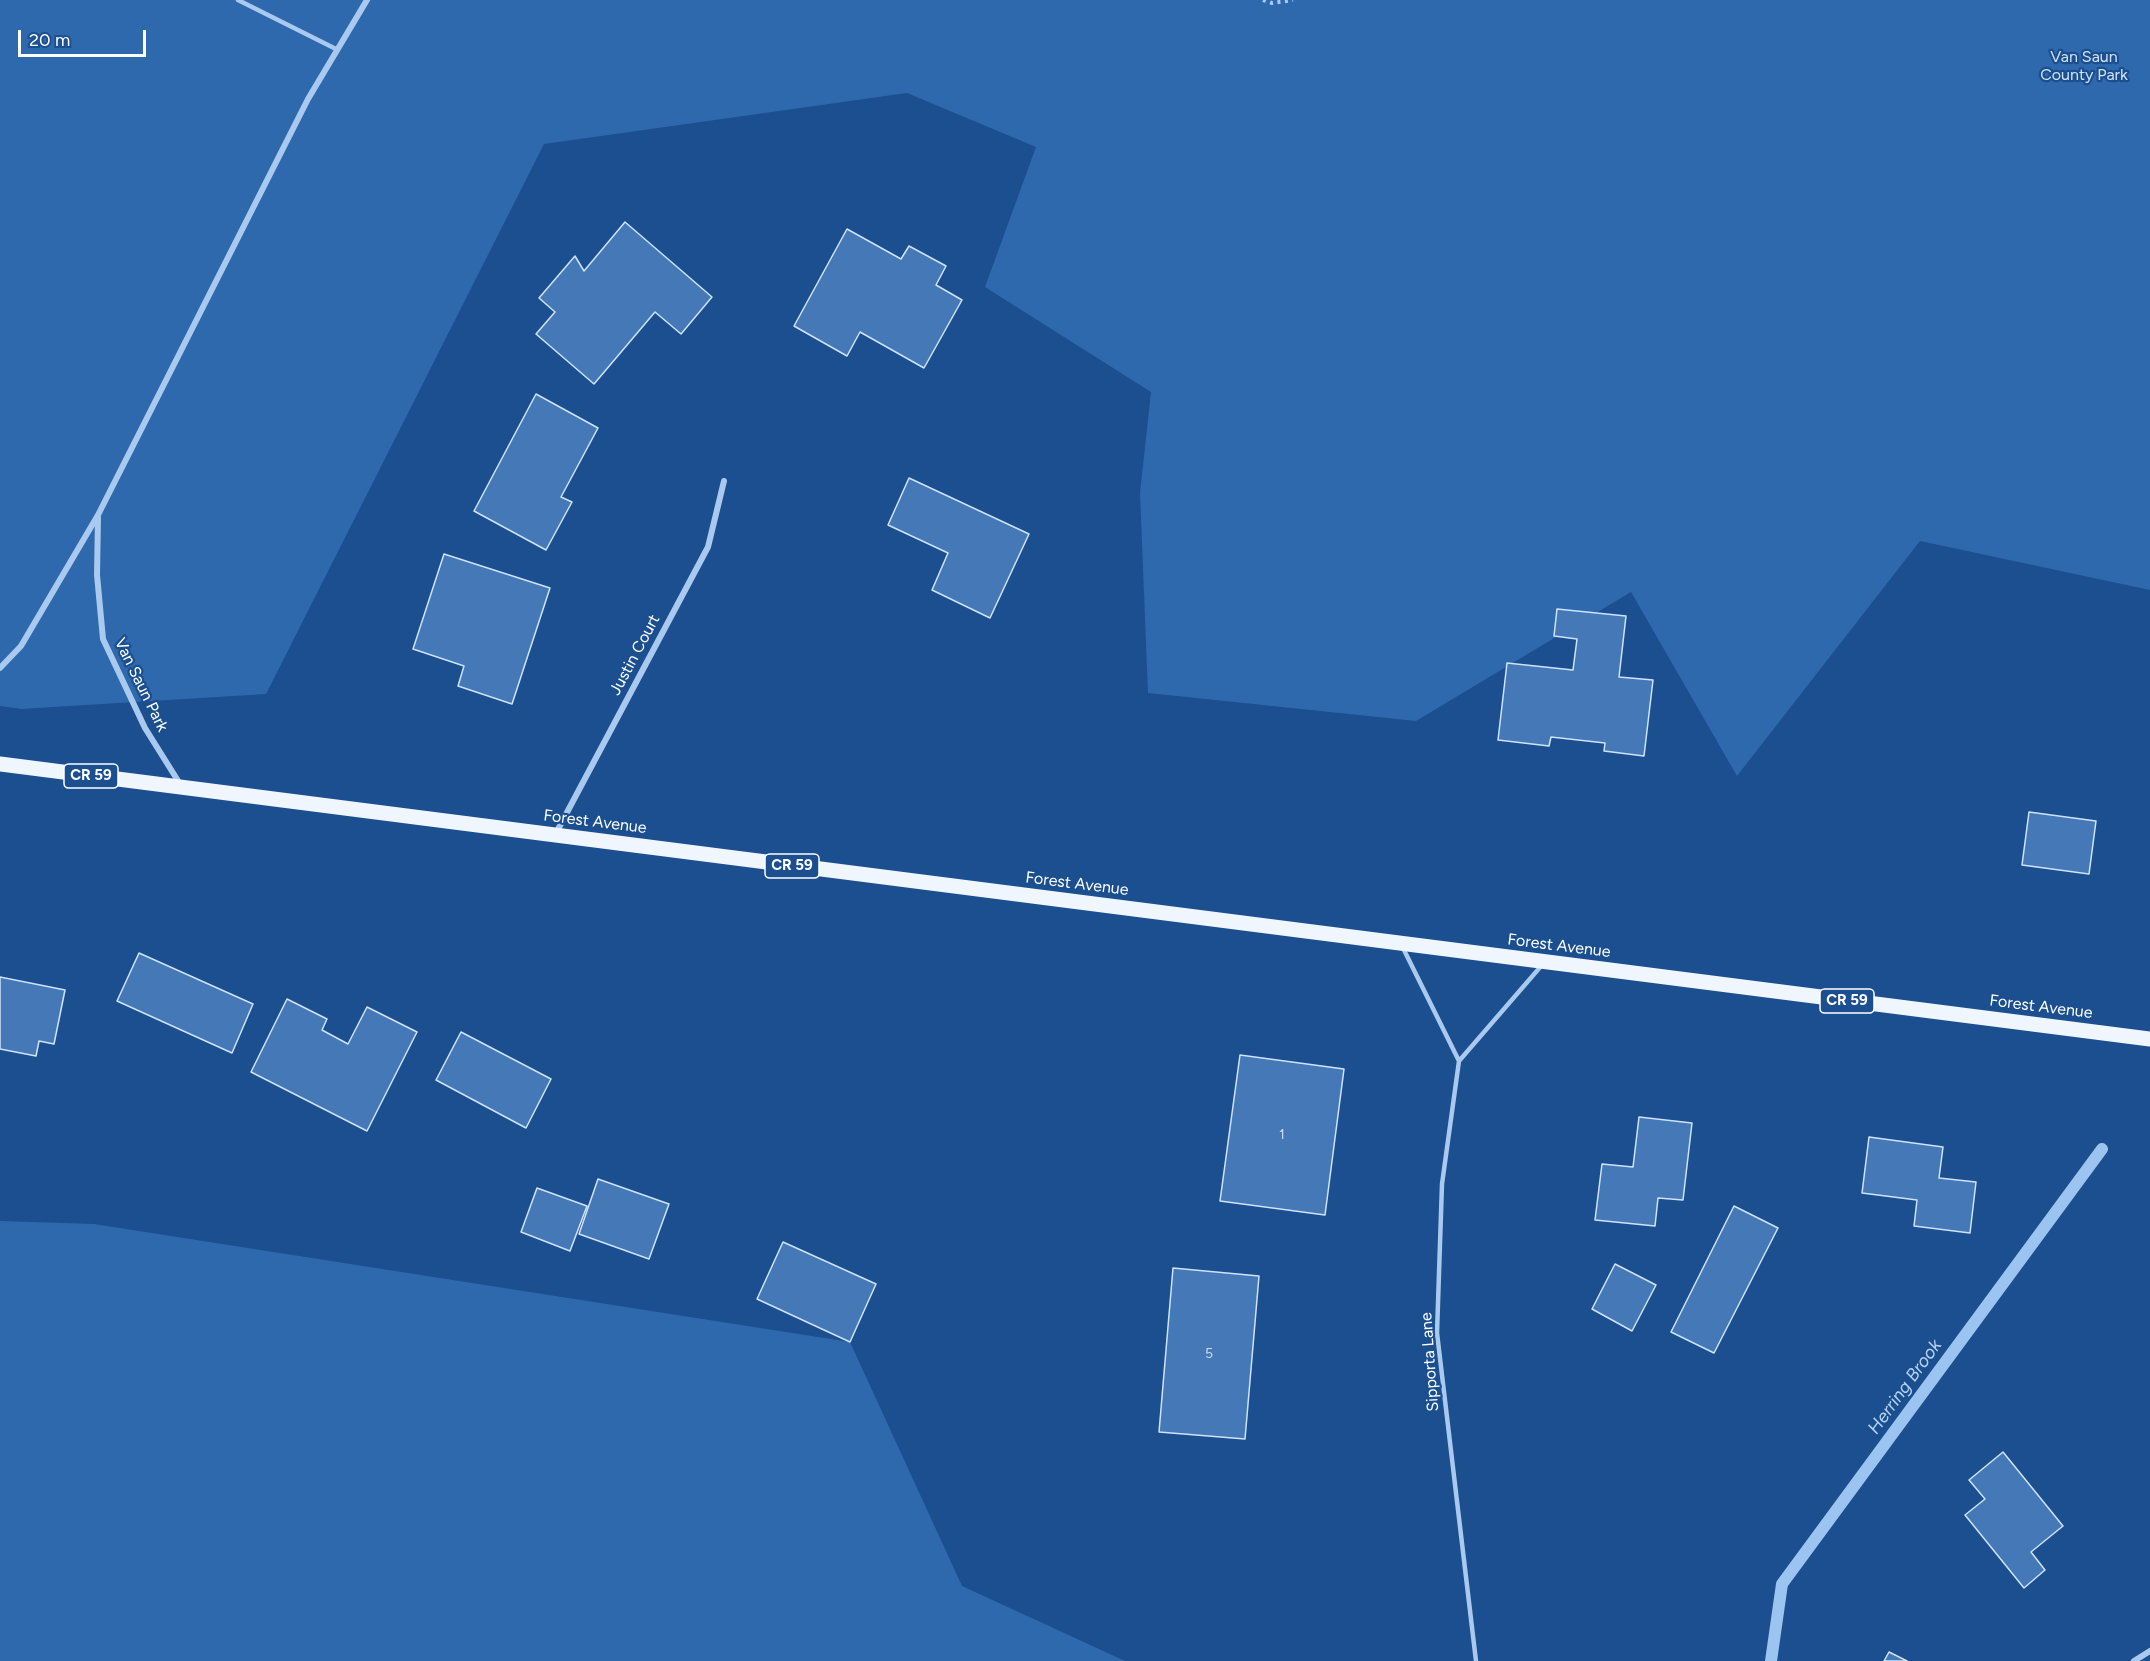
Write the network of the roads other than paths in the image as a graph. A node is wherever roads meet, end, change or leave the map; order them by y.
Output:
1 (238, 0) edge
2 (367, 0) edge
3 (336, 49) junction
4 (724, 481) dead end
5 (98, 515) junction
6 (0, 669) edge
7 (0, 764) edge
8 (182, 788) junction
9 (554, 835) junction
10 (1402, 944) junction
11 (1545, 962) junction
12 (2150, 1039) edge
13 (1459, 1061) junction
14 (2150, 1651) edge
15 (1476, 1661) edge
16 (2134, 1661) edge

1 - 3 lane
2 - 3 street, Van Saun Park
3 - 5 street, Van Saun Park
4 - 9 street, Justin Court
5 - 6 street, Van Saun Park
5 - 8 street, Van Saun Park
7 - 8 main road, Forest Avenue / CR 59
8 - 9 main road, Forest Avenue / CR 59
9 - 10 main road, Forest Avenue / CR 59
10 - 11 main road, Forest Avenue / CR 59
10 - 13 lane
11 - 12 main road, Forest Avenue / CR 59
11 - 13 lane
13 - 15 lane, Sipporta Lane
14 - 16 street

